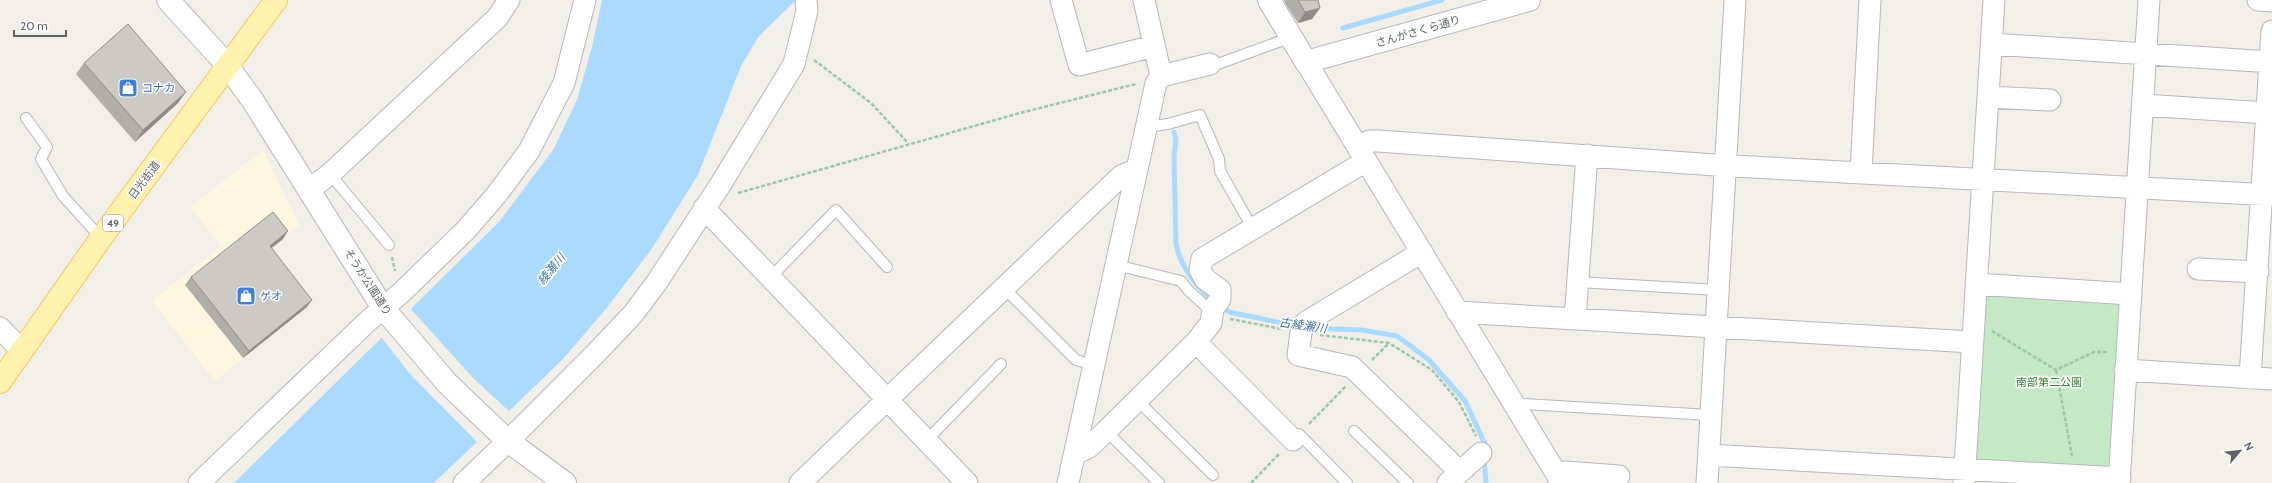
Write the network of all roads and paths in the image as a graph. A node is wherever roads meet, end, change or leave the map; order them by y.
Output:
1 (168, 0) edge
2 (276, 0) edge
3 (509, 0) edge
4 (585, 0) edge
5 (806, 0) edge
6 (1061, 0) edge
7 (1144, 0) edge
8 (1269, 0) edge
9 (1529, 0) edge
10 (1736, 0) edge
11 (1870, 0) edge
12 (1994, 0) edge
13 (2149, 0) edge
14 (2258, 0) edge
15 (2272, 1) edge
16 (2272, 31) edge
17 (1292, 37) junction
18 (1992, 44) junction
19 (1154, 46) junction
20 (797, 50) junction
21 (2146, 53) junction
22 (1306, 62) junction
23 (2265, 62) edge
24 (1210, 64) joint
25 (227, 65) junction
26 (1158, 80) junction
27 (1988, 97) junction
28 (2050, 100) dead end
29 (2143, 106) junction
30 (2267, 113) junction
31 (26, 118) dead end
32 (1146, 127) junction
33 (909, 144) junction
34 (1362, 154) junction
35 (1587, 155) junction
36 (1736, 166) junction
37 (1137, 169) junction
38 (1861, 172) junction
39 (330, 174) junction
40 (1983, 179) junction
41 (2136, 188) junction
42 (310, 189) junction
43 (737, 194) dead end
44 (2267, 195) edge
45 (704, 208) junction
46 (1253, 228) junction
47 (101, 238) junction
48 (389, 245) joint
49 (1422, 252) junction
50 (1116, 265) junction
51 (887, 267) dead end
52 (2198, 269) dead end
53 (2258, 272) junction
54 (396, 275) dead end
55 (771, 277) junction
56 (1577, 282) junction
57 (1976, 284) junction
58 (1004, 288) junction
59 (1718, 290) junction
60 (2131, 294) junction
61 (1215, 307) junction
62 (1457, 312) junction
63 (388, 314) junction
64 (1575, 319) junction
65 (1716, 327) junction
66 (0, 328) edge
67 (1980, 336) junction
68 (1196, 342) junction
69 (1389, 343) dead end
70 (22, 351) junction
71 (2101, 352) dead end
72 (1001, 364) dead end
73 (1094, 366) junction
74 (2056, 370) junction
75 (2126, 370) junction
76 (1358, 374) junction
77 (2250, 378) junction
78 (2272, 379) edge
79 (0, 382) edge
80 (887, 399) junction
81 (1138, 400) junction
82 (1516, 408) junction
83 (1710, 415) junction
84 (1106, 431) junction
85 (1354, 431) dead end
86 (1296, 437) junction
87 (505, 438) junction
88 (927, 440) junction
89 (1480, 453) dead end
90 (1075, 454) junction
91 (1709, 455) junction
92 (1213, 475) dead end
93 (1619, 476) dead end
94 (2079, 476) junction
95 (1454, 477) edge
96 (1964, 477) edge
97 (1560, 480) edge
98 (2119, 481) edge
99 (199, 483) edge
100 (464, 483) edge
101 (565, 483) edge
102 (800, 483) edge
103 (966, 483) edge
104 (1068, 483) edge
105 (1159, 483) edge
106 (1251, 483) edge
107 (1347, 483) edge
108 (1408, 483) edge
109 (1707, 483) edge

1 - 25 street, そうか公園通り
2 - 25 main road, 日光街道 / 49
3 - 39 street
4 - 63 street
5 - 20 street
6 - 19 street
7 - 19 street
8 - 17 street
9 - 22 street, さんがさくら通り
10 - 36 street
11 - 38 street
12 - 18 street
13 - 21 street
14 - 15 street
16 - 23 street
17 - 22 street
17 - 24 lane
18 - 21 street
18 - 27 street
19 - 26 street
20 - 33 path
20 - 45 street
21 - 23 street
21 - 29 street
22 - 34 street
23 - 30 street
24 - 26 street
25 - 42 street, そうか公園通り
25 - 47 main road, 日光街道 / 49
26 - 32 street
26 - 33 path
27 - 28 street
27 - 40 street
29 - 30 street
29 - 41 street
30 - 44 street
31 - 47 lane
32 - 37 street
32 - 46 lane
33 - 43 path
34 - 35 street
34 - 46 street
34 - 49 street
35 - 36 street
35 - 56 street
36 - 38 street
36 - 59 street
37 - 50 street
37 - 58 street
38 - 40 street
39 - 42 street
39 - 48 lane
40 - 41 street
40 - 57 street
41 - 44 street
41 - 60 street
42 - 63 street, そうか公園通り
44 - 53 street
45 - 55 street
45 - 87 street
46 - 61 street
47 - 70 main road, 日光街道 / 49
48 - 54 path
49 - 62 street
49 - 76 street
50 - 61 lane
50 - 73 street
51 - 55 lane
52 - 53 street
53 - 77 street
55 - 80 street
56 - 59 lane
56 - 64 street
57 - 60 street
57 - 67 street
58 - 73 lane
58 - 80 street
59 - 65 street
60 - 75 street
61 - 68 street
62 - 64 street
62 - 82 street
63 - 87 street, そうか公園通り
63 - 99 street
64 - 65 street
65 - 67 street
65 - 83 street
66 - 70 street
67 - 74 path
67 - 96 street
68 - 81 street
68 - 86 street
69 - 76 path
70 - 79 main road, 日光街道 / 49
71 - 74 path
72 - 88 lane
73 - 90 street
74 - 94 path
75 - 77 street
75 - 98 street
76 - 86 path
76 - 95 street
77 - 78 street
80 - 88 street
80 - 102 street
81 - 84 street
81 - 92 lane
82 - 83 lane
82 - 97 street
83 - 91 street
84 - 90 street
84 - 105 lane
85 - 108 lane
86 - 106 path
86 - 107 lane
87 - 100 street
87 - 101 street, そうか公園通り
88 - 103 street
89 - 95 street
90 - 104 street
91 - 96 street
91 - 109 street
93 - 97 street
94 - 96 street
94 - 98 street

